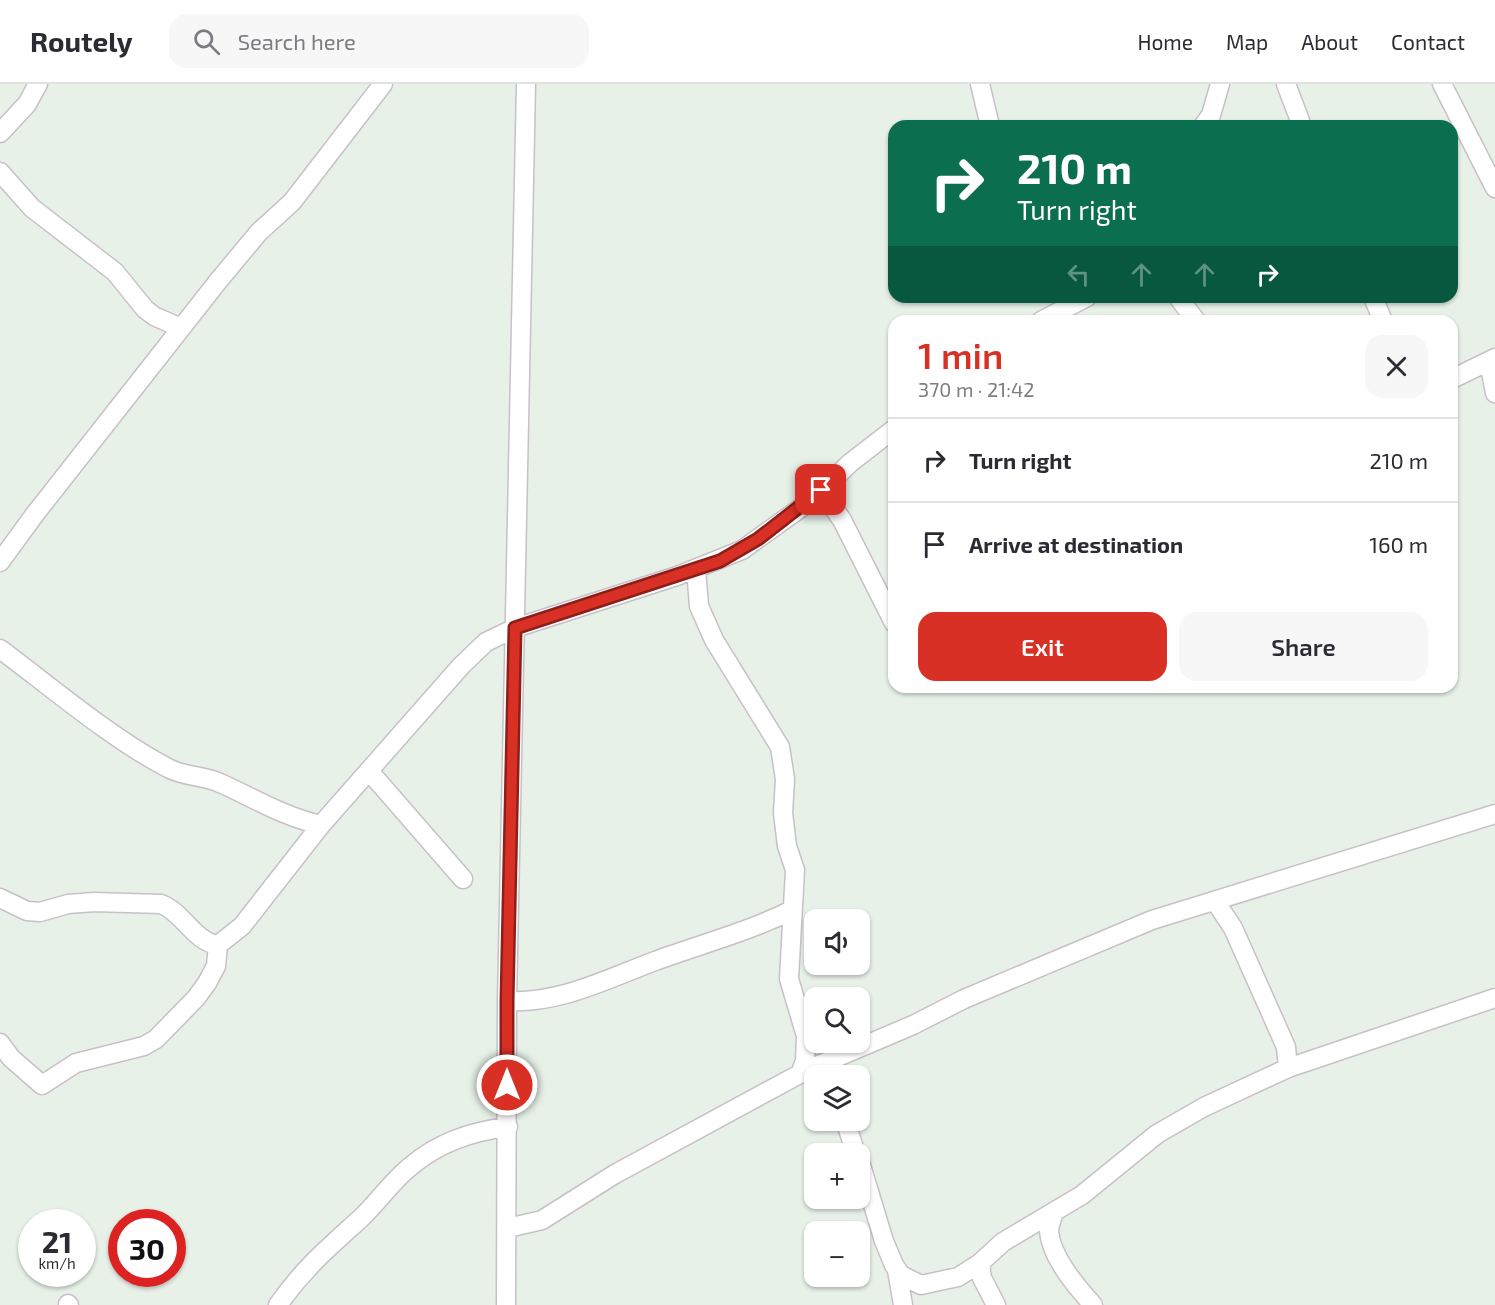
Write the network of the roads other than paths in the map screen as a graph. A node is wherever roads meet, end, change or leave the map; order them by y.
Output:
1 (38, 84) edge
2 (383, 84) edge
3 (526, 84) edge
4 (980, 84) edge
5 (1220, 84) edge
6 (1286, 84) edge
7 (1442, 84) edge
8 (989, 120) edge
9 (1208, 120) edge
10 (1300, 120) edge
11 (0, 133) edge
12 (1490, 162) edge
13 (0, 172) edge
14 (1495, 188) edge
15 (1076, 303) edge
16 (1052, 315) edge
17 (181, 328) junction
18 (1492, 360) edge
19 (1460, 375) edge
20 (1493, 388) edge
21 (888, 434) edge
22 (821, 490) junction
23 (0, 562) edge
24 (696, 569) junction
25 (888, 611) edge
26 (515, 628) junction
27 (0, 649) edge
28 (369, 771) junction
29 (1495, 814) edge
30 (321, 825) junction
31 (463, 879) dead end
32 (0, 898) edge
33 (1215, 902) junction
34 (792, 910) junction
35 (218, 945) junction
36 (1495, 998) edge
37 (507, 1001) junction
38 (0, 1043) edge
39 (1286, 1047) junction
40 (1307, 1061) junction
41 (806, 1065) edge
42 (826, 1065) edge
43 (1288, 1068) junction
44 (804, 1076) edge
45 (508, 1127) junction
46 (870, 1194) edge
47 (1043, 1226) junction
48 (508, 1228) junction
49 (897, 1270) junction
50 (981, 1271) junction
51 (921, 1285) junction
52 (903, 1303) edge
53 (278, 1305) edge
54 (506, 1305) edge
55 (996, 1305) edge
56 (1093, 1305) edge

1 - 11 street
2 - 17 street
3 - 26 street
4 - 8 street
5 - 9 street
6 - 10 street
7 - 12 street
12 - 14 street
13 - 17 street
15 - 16 street
17 - 23 street
18 - 19 street
18 - 20 street
19 - 20 street
21 - 22 street
22 - 24 street
22 - 25 street
24 - 26 street
24 - 34 street
26 - 28 street
26 - 37 street
27 - 30 street
28 - 30 street
28 - 31 street
29 - 33 street
30 - 35 street
32 - 35 street
33 - 39 street
33 - 42 street
34 - 37 street
34 - 41 street
35 - 38 street
36 - 40 street
37 - 45 street
39 - 40 street
39 - 43 street
40 - 43 street
43 - 47 street
44 - 48 street
45 - 48 street
45 - 53 street
46 - 49 street
47 - 50 street
47 - 56 street
48 - 54 street
49 - 51 street
49 - 52 street
50 - 51 street
50 - 55 street
51 - 52 street

